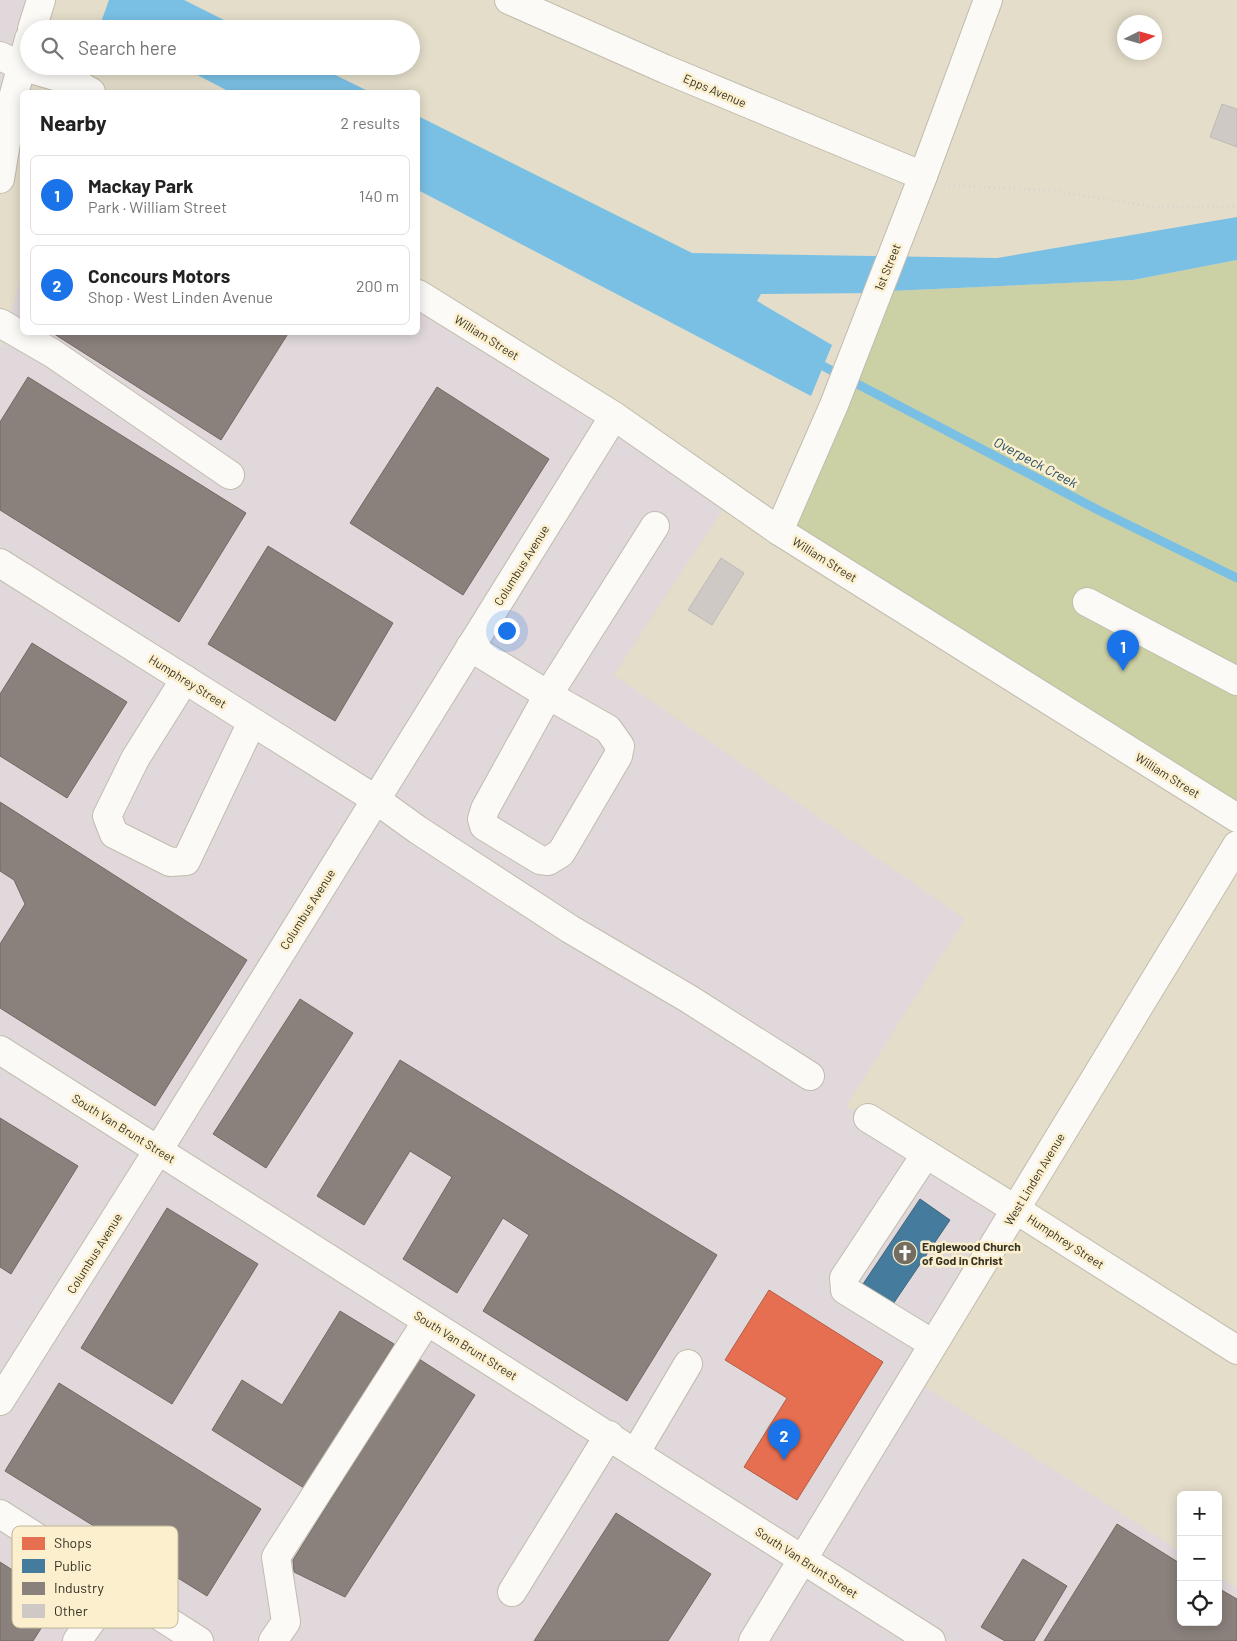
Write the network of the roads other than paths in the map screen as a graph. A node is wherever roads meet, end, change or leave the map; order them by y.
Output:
1 (41, 0) edge
2 (509, 0) edge
3 (988, 0) edge
4 (35, 20) edge
5 (20, 50) edge
6 (11, 61) edge
7 (54, 75) edge
8 (88, 90) edge
9 (923, 176) junction
10 (0, 179) edge
11 (420, 295) edge
12 (0, 323) edge
13 (20, 335) edge
14 (20, 335) edge
15 (614, 416) junction
16 (230, 475) dead end
17 (655, 526) dead end
18 (780, 531) junction
19 (0, 563) edge
20 (1087, 602) dead end
21 (470, 648) junction
22 (185, 679) junction
23 (1237, 681) edge
24 (548, 696) junction
25 (252, 722) junction
26 (375, 800) junction
27 (1235, 811) edge
28 (1237, 846) edge
29 (0, 1050) edge
30 (810, 1076) dead end
31 (868, 1118) dead end
32 (158, 1149) junction
33 (926, 1154) junction
34 (1015, 1209) junction
35 (428, 1321) junction
36 (933, 1344) junction
37 (1237, 1350) edge
38 (688, 1364) dead end
39 (0, 1401) edge
40 (608, 1435) junction
41 (636, 1452) junction
42 (0, 1514) edge
43 (19, 1526) edge
44 (803, 1559) junction
45 (512, 1592) dead end
46 (87, 1628) edge
47 (178, 1628) edge
48 (77, 1641) edge
49 (199, 1641) edge
50 (273, 1641) edge
51 (753, 1641) edge
52 (931, 1641) edge

1 - 4 street
2 - 9 street, Epps Avenue
3 - 9 street, 1st Street
5 - 6 street
6 - 10 street
7 - 8 street
9 - 18 street, 1st Street
11 - 15 street, William Street
12 - 13 street
14 - 16 street
15 - 18 street, William Street
15 - 21 street, Columbus Avenue
17 - 24 street
18 - 27 street, William Street
19 - 22 street, Humphrey Street
20 - 23 street
21 - 24 street
21 - 26 street, Columbus Avenue
22 - 25 street, Humphrey Street
22 - 25 street
24 - 24 street
25 - 26 street, Humphrey Street
26 - 30 street, Humphrey Street
26 - 32 street, Columbus Avenue
28 - 34 street, West Linden Avenue
29 - 32 street, South Van Brunt Street
31 - 33 street, Humphrey Street
32 - 35 street, South Van Brunt Street
32 - 39 street, Columbus Avenue
33 - 34 street, Humphrey Street
33 - 36 street
34 - 36 street, West Linden Avenue
34 - 37 street, Humphrey Street
35 - 40 street, South Van Brunt Street
35 - 50 street
36 - 44 street, West Linden Avenue
38 - 41 street
40 - 41 street, South Van Brunt Street
40 - 45 street
41 - 44 street, South Van Brunt Street
42 - 43 street
44 - 51 street, West Linden Avenue
44 - 52 street, South Van Brunt Street
46 - 48 street
47 - 49 street

